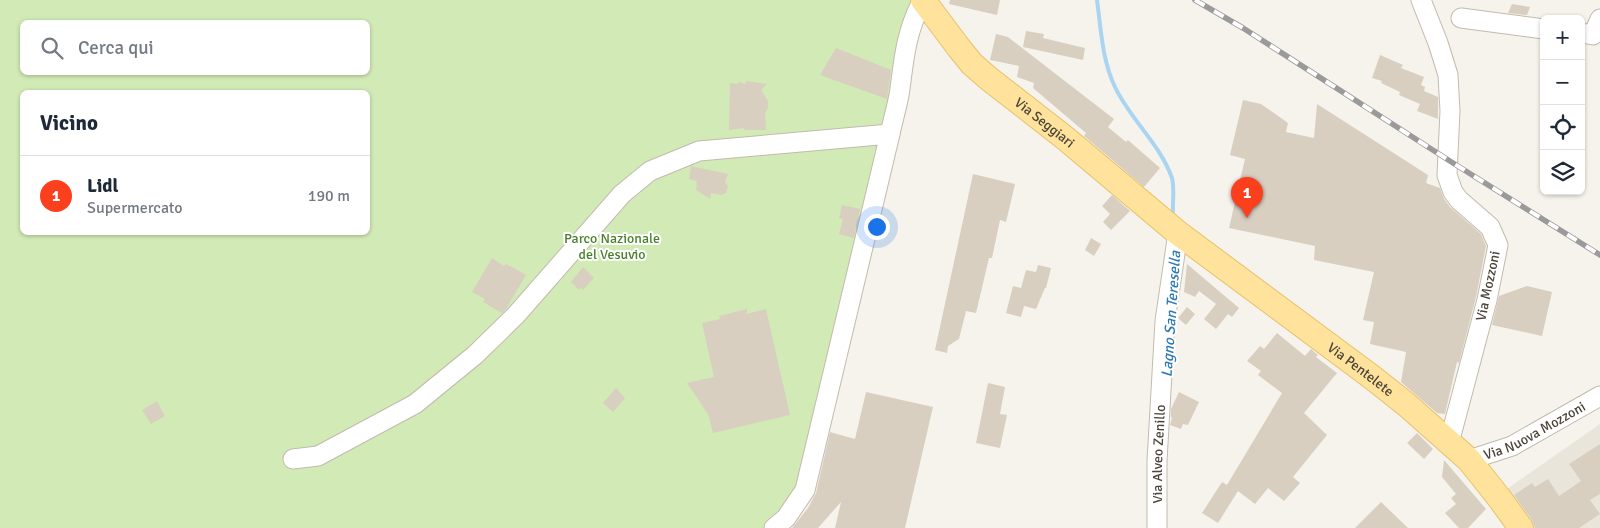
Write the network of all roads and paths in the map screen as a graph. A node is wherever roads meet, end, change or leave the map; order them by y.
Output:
1 (923, 0) edge
2 (1421, 0) edge
3 (1461, 18) dead end
4 (1600, 19) edge
5 (1540, 28) edge
6 (1585, 34) edge
7 (890, 134) junction
8 (1178, 233) junction
9 (1600, 396) edge
10 (1449, 443) junction
11 (293, 459) dead end
12 (1469, 460) junction
13 (774, 528) edge
14 (1157, 528) edge
15 (1521, 528) edge

1 - 7 street
1 - 8 main road, Via Seggiari
2 - 10 street, Via Mozzoni
3 - 5 street
4 - 6 street
7 - 11 street
7 - 13 street
8 - 10 main road, Via Pentelete
8 - 14 street, Via Alveo Zenillo
9 - 12 street, Via Nuova Mozzoni
10 - 12 main road, Via Pentelete
12 - 15 main road, Via Pentelete

